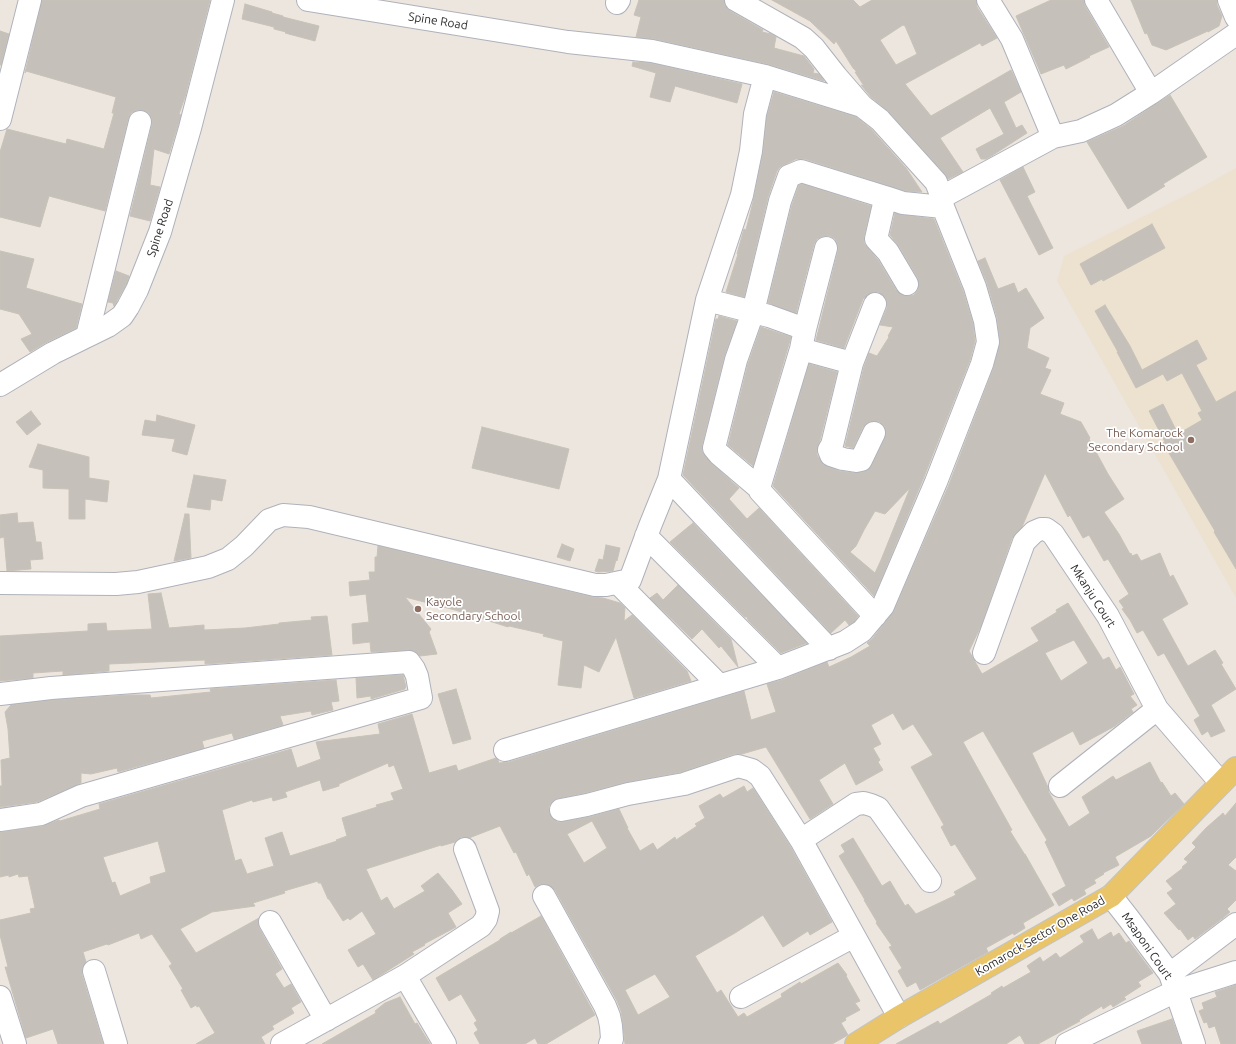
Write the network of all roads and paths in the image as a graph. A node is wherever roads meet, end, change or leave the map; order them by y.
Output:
1 (30, 0) edge
2 (223, 0) edge
3 (308, 0) edge
4 (736, 0) edge
5 (988, 0) edge
6 (1096, 0) edge
7 (1229, 0) edge
8 (359, 5) edge
9 (1236, 17) edge
10 (1236, 34) edge
11 (765, 76) junction
12 (1150, 93) junction
13 (862, 106) junction
14 (0, 119) edge
15 (140, 122) dead end
16 (1052, 137) junction
17 (888, 198) junction
18 (943, 202) junction
19 (826, 248) dead end
20 (907, 284) dead end
21 (708, 300) junction
22 (875, 304) dead end
23 (753, 312) junction
24 (87, 336) junction
25 (803, 339) junction
26 (852, 363) junction
27 (0, 385) edge
28 (874, 433) dead end
29 (669, 479) junction
30 (759, 488) junction
31 (646, 536) junction
32 (0, 583) edge
33 (618, 583) junction
34 (875, 616) junction
35 (829, 649) junction
36 (984, 653) dead end
37 (778, 668) junction
38 (719, 685) junction
39 (0, 694) edge
40 (1157, 709) junction
41 (505, 750) dead end
42 (1236, 768) edge
43 (1221, 783) junction
44 (1060, 786) dead end
45 (561, 810) dead end
46 (0, 820) edge
47 (801, 840) junction
48 (465, 849) dead end
49 (930, 881) dead end
50 (544, 896) dead end
51 (1111, 896) junction
52 (270, 922) dead end
53 (1236, 924) edge
54 (854, 936) junction
55 (94, 972) dead end
56 (1236, 972) edge
57 (406, 976) junction
58 (1173, 982) junction
59 (0, 997) edge
60 (741, 997) dead end
61 (899, 1017) junction
62 (326, 1020) junction
63 (15, 1044) edge
64 (116, 1044) edge
65 (282, 1044) edge
66 (445, 1044) edge
67 (610, 1044) edge
68 (856, 1044) edge
69 (1067, 1044) edge
70 (1194, 1044) edge

1 - 14 street
2 - 24 street, Spine Road
3 - 8 street, Spine Road
4 - 13 street
5 - 16 street
6 - 12 street
7 - 9 street
8 - 11 street, Spine Road
10 - 12 street
11 - 13 street, Spine Road
11 - 21 street
12 - 16 street
13 - 18 street
15 - 24 street
16 - 18 street
17 - 18 street
17 - 20 street
17 - 23 street
18 - 34 street
19 - 25 street
21 - 23 street
21 - 29 street
22 - 26 street
23 - 25 street
23 - 30 street
24 - 27 street, Spine Road
25 - 26 street
25 - 30 street
26 - 28 street
29 - 31 street
29 - 35 street
30 - 34 street
31 - 33 street
31 - 37 street
32 - 33 street
33 - 38 street
34 - 35 street
35 - 37 street
36 - 40 street, Mkanju Court
37 - 38 street
38 - 41 street
39 - 46 street
40 - 43 street, Mkanju Court
40 - 44 street
42 - 43 main road, Komarock Sector One Road
43 - 51 main road, Komarock Sector One Road
45 - 47 street
47 - 49 street
47 - 54 street
48 - 57 street
50 - 67 street
51 - 58 street, Msaponi Court
51 - 61 main road, Komarock Sector One Road
52 - 62 street
53 - 58 street
54 - 60 street
54 - 61 street
55 - 64 street
56 - 58 street
57 - 62 street
57 - 66 street
58 - 69 street
58 - 70 street, Msaponi Court
59 - 63 street
61 - 68 main road, Komarock Sector One Road
62 - 65 street

